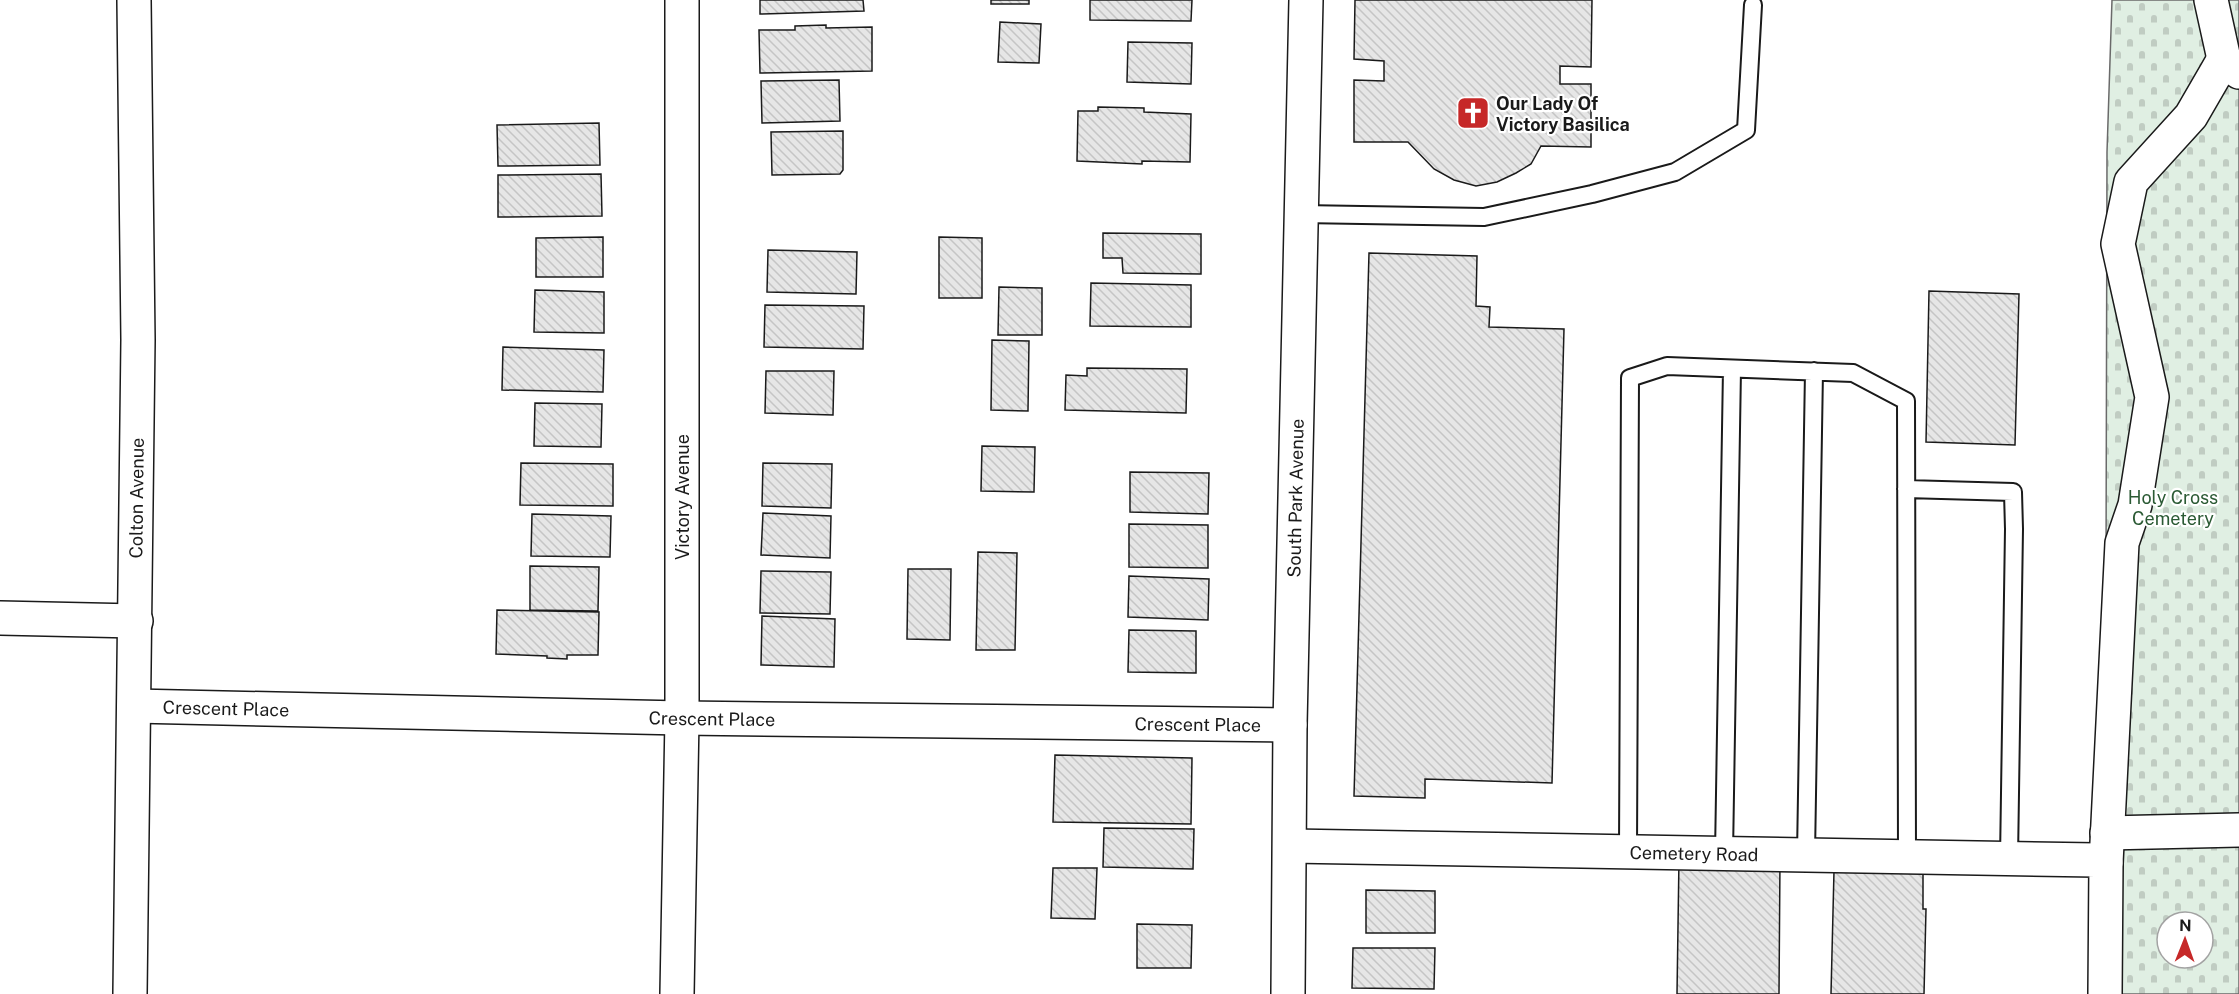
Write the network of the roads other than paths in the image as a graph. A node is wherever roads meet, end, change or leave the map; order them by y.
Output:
1 (134, 0) edge
2 (682, 0) edge
3 (1306, 0) edge
4 (2211, 0) edge
5 (1753, 5) dead end
6 (2231, 66) edge
7 (1301, 214) junction
8 (1732, 369) junction
9 (1814, 371) junction
10 (1906, 489) junction
11 (0, 618) edge
12 (136, 621) junction
13 (134, 706) junction
14 (682, 718) junction
15 (1290, 725) junction
16 (2239, 830) edge
17 (1290, 846) junction
18 (1628, 852) junction
19 (2103, 852) junction
20 (1724, 854) junction
21 (1806, 855) junction
22 (1907, 857) junction
23 (2009, 859) junction
24 (130, 994) edge
25 (677, 994) edge
26 (1288, 994) edge
27 (2104, 994) edge

1 - 12 street, Colton Avenue
2 - 14 street, Victory Avenue
3 - 7 street, South Park Avenue
4 - 6 street
5 - 7 lane
6 - 19 street
7 - 15 street, South Park Avenue
8 - 9 lane
8 - 18 lane
8 - 20 lane
9 - 10 lane
9 - 21 lane
10 - 22 lane
10 - 23 lane
11 - 12 street
12 - 13 street, Colton Avenue
13 - 14 street, Crescent Place
13 - 24 street, Colton Avenue
14 - 15 street, Crescent Place
14 - 25 street, Victory Avenue
15 - 17 street, South Park Avenue
16 - 19 street, Cemetery Road
17 - 18 street, Cemetery Road
17 - 26 street, South Park Avenue
18 - 20 street, Cemetery Road
19 - 23 street, Cemetery Road
19 - 27 street
20 - 21 street, Cemetery Road
21 - 22 street, Cemetery Road
22 - 23 street, Cemetery Road

